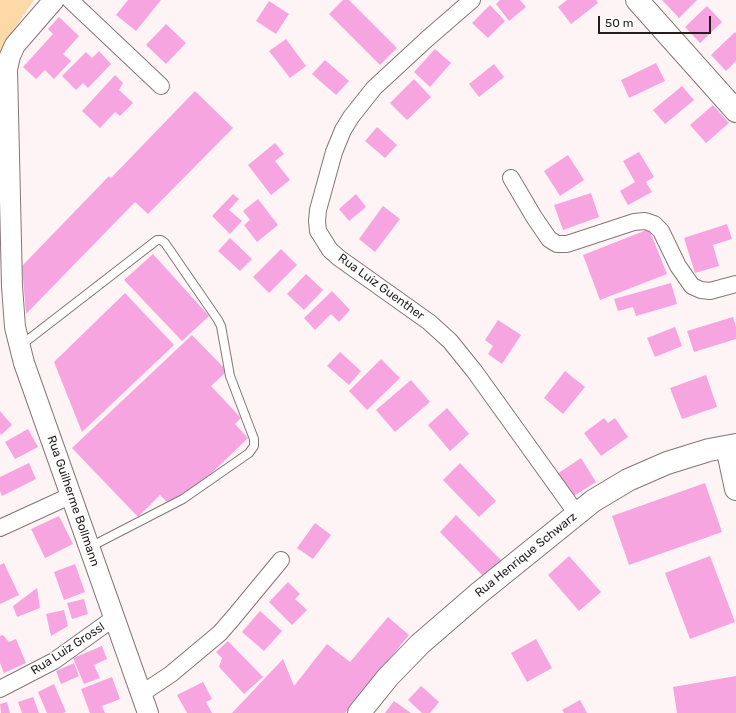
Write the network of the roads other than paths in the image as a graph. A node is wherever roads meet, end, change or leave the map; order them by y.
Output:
1 (54, 0) edge
2 (70, 0) edge
3 (472, 0) edge
4 (637, 0) edge
5 (161, 86) dead end
6 (736, 111) edge
7 (511, 178) dead end
8 (6, 283) edge
9 (736, 284) edge
10 (19, 346) junction
11 (731, 446) edge
12 (736, 489) edge
13 (72, 495) junction
14 (577, 514) junction
15 (0, 528) edge
16 (90, 547) junction
17 (282, 560) dead end
18 (114, 618) junction
19 (0, 690) edge
20 (141, 694) junction
21 (148, 713) edge
22 (359, 713) edge

1 - 8 street, Rua Guilherme Bollmann
2 - 5 street
3 - 14 street, Rua Luiz Guenther
4 - 6 main road
7 - 9 street
8 - 10 street, Rua Guilherme Bollmann
10 - 13 street, Rua Guilherme Bollmann
10 - 16 lane
11 - 12 main road
11 - 14 main road, Rua Henrique Schwarz
13 - 15 street
13 - 16 street, Rua Guilherme Bollmann
14 - 22 main road, Rua Henrique Schwarz
16 - 18 street, Rua Guilherme Bollmann
17 - 20 street
18 - 19 street, Rua Luiz Grossl
18 - 20 street, Rua Guilherme Bollmann
20 - 21 street, Rua Guilherme Bollmann

